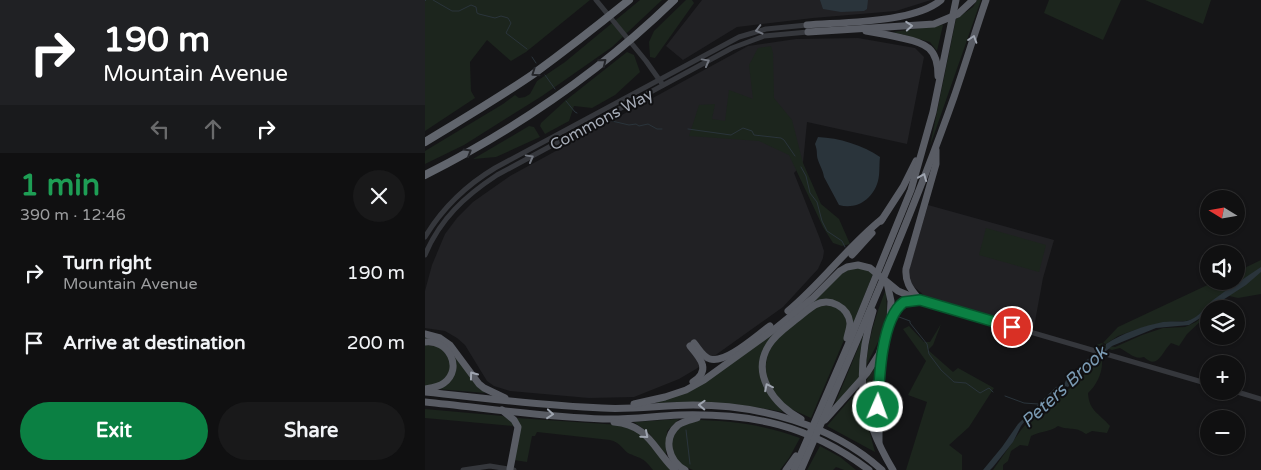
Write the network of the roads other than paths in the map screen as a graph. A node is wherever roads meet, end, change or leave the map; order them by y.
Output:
1 (596, 0) edge
2 (629, 0) edge
3 (674, 0) edge
4 (941, 0) edge
5 (956, 0) edge
6 (986, 0) edge
7 (971, 2) edge
8 (807, 28) junction
9 (853, 29) junction
10 (659, 79) junction
11 (663, 85) junction
12 (938, 91) junction
13 (425, 142) edge
14 (935, 146) junction
15 (923, 154) junction
16 (425, 175) edge
17 (882, 219) junction
18 (425, 237) edge
19 (425, 254) edge
20 (883, 269) junction
21 (880, 282) junction
22 (809, 300) junction
23 (920, 300) junction
24 (890, 322) junction
25 (425, 334) edge
26 (886, 336) junction
27 (425, 342) edge
28 (848, 345) junction
29 (1200, 381) edge
30 (425, 391) edge
31 (674, 394) junction
32 (1245, 394) edge
33 (1261, 399) edge
34 (513, 400) junction
35 (425, 402) edge
36 (603, 408) junction
37 (501, 410) junction
38 (702, 415) junction
39 (602, 419) junction
40 (802, 422) junction
41 (821, 432) junction
42 (805, 436) junction
43 (880, 447) junction
44 (838, 448) junction
45 (463, 470) edge
46 (512, 470) edge
47 (675, 470) edge
48 (685, 470) edge
49 (786, 470) edge
50 (794, 470) edge
51 (801, 470) edge
52 (860, 470) edge
53 (869, 470) edge
54 (882, 470) edge
55 (893, 470) edge

1 - 10 street
2 -> 13 highway
16 -> 3 highway
4 - 8 highway
5 - 12 highway
14 -> 6 highway
9 -> 7 highway
8 - 9 highway
8 -> 10 street, Commons Way
11 -> 8 street, Commons Way
9 - 12 highway
10 - 11 street
10 - 18 street, Commons Way
19 -> 11 street, Commons Way
12 - 15 highway
20 -> 14 highway
14 - 23 highway
15 - 17 highway
15 - 20 highway
17 - 22 highway
17 - 31 highway
20 - 21 highway
21 - 22 highway
21 - 23 highway
21 - 24 highway
21 - 28 highway
21 - 41 highway
21 - 43 highway
22 - 31 highway
23 - 24 highway
23 - 29 street
24 - 26 highway
34 -> 25 highway
26 - 41 highway
26 - 43 highway
27 - 30 highway
40 -> 28 highway
28 - 42 highway
30 - 34 highway
31 - 36 highway
32 - 33 street
34 - 36 highway
35 - 37 highway
40 -> 36 highway
37 -> 39 highway
37 - 46 highway
38 - 39 highway
38 - 42 highway
38 - 48 highway
39 -> 47 highway
40 - 41 highway
41 - 42 highway
41 - 44 highway
41 - 51 highway
41 - 54 highway
42 - 49 highway
42 - 50 highway
43 - 55 highway
44 - 52 highway
44 - 53 highway
45 - 46 street

